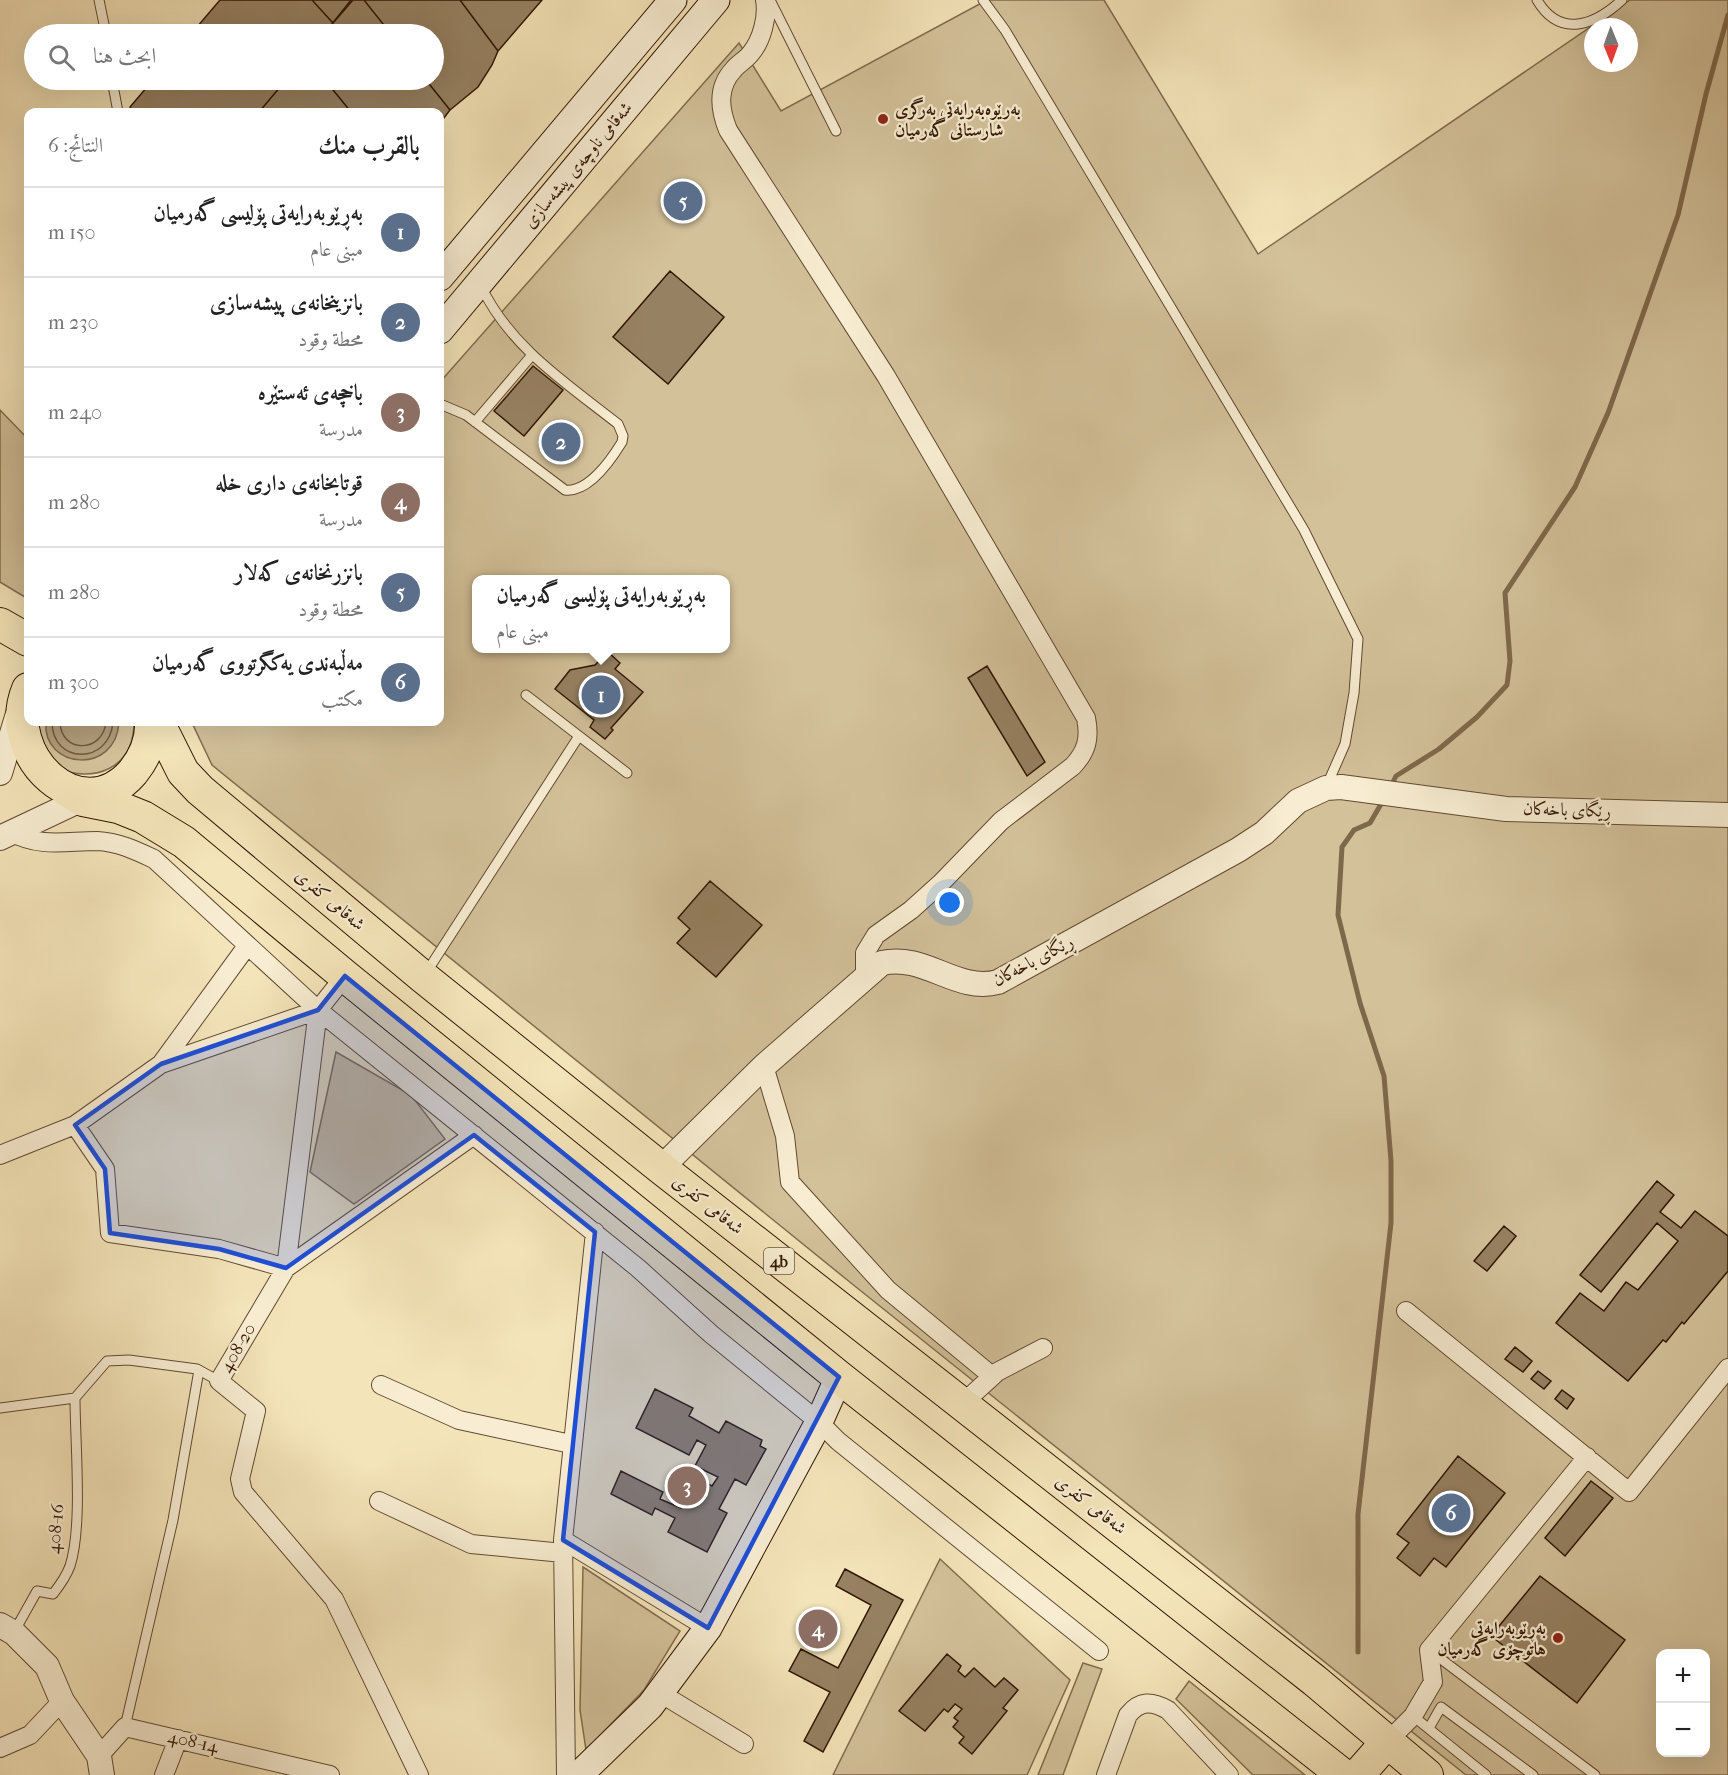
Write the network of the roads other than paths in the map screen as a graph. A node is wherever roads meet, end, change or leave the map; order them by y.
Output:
1 (99, 0) edge
2 (673, 0) edge
3 (716, 0) edge
4 (765, 0) edge
5 (770, 0) edge
6 (983, 0) edge
7 (1537, 0) edge
8 (1622, 0) edge
9 (104, 24) edge
10 (114, 90) edge
11 (117, 108) edge
12 (836, 131) dead end
13 (444, 272) edge
14 (480, 283) junction
15 (444, 325) edge
16 (532, 355) junction
17 (444, 406) edge
18 (475, 422) junction
19 (0, 624) edge
20 (24, 638) edge
21 (526, 695) dead end
22 (15, 720) edge
23 (153, 726) edge
24 (156, 726) edge
25 (579, 736) junction
26 (0, 773) edge
27 (627, 773) dead end
28 (1334, 788) junction
29 (83, 794) junction
30 (1728, 815) edge
31 (5, 835) edge
32 (247, 946) junction
33 (345, 976) junction
34 (865, 976) junction
35 (423, 977) junction
36 (318, 1010) junction
37 (161, 1064) junction
38 (764, 1066) junction
39 (75, 1125) junction
40 (474, 1135) junction
41 (0, 1155) edge
42 (661, 1168) junction
43 (595, 1232) junction
44 (286, 1268) junction
45 (1406, 1311) dead end
46 (1043, 1348) dead end
47 (1728, 1368) edge
48 (198, 1370) junction
49 (992, 1376) junction
50 (839, 1377) junction
51 (219, 1381) junction
52 (381, 1385) dead end
53 (75, 1398) junction
54 (962, 1404) junction
55 (0, 1408) edge
56 (819, 1422) junction
57 (572, 1444) junction
58 (1587, 1456) junction
59 (379, 1501) dead end
60 (563, 1546) junction
61 (708, 1628) junction
62 (7, 1629) edge
63 (1429, 1650) junction
64 (1099, 1651) dead end
65 (660, 1693) junction
66 (62, 1701) junction
67 (1413, 1716) junction
68 (125, 1727) junction
69 (1429, 1728) junction
70 (178, 1739) junction
71 (1387, 1742) junction
72 (744, 1744) dead end
73 (0, 1748) edge
74 (101, 1766) edge
75 (164, 1775) edge
76 (330, 1775) edge
77 (419, 1775) edge
78 (566, 1775) edge
79 (579, 1775) edge
80 (1106, 1775) edge
81 (1229, 1775) edge
82 (1343, 1775) edge
83 (1358, 1775) edge
84 (1427, 1775) edge
85 (1486, 1775) edge
86 (1533, 1775) edge
87 (1595, 1775) edge

1 - 9 lane
2 - 13 main road, شەقامی ناوچەی پیشەسازی
3 - 14 main road, شەقامی ناوچەی پیشەسازی
4 - 34 street
5 - 12 lane
6 - 28 lane
7 - 8 lane
10 - 11 lane
14 - 15 main road, شەقامی ناوچەی پیشەسازی
14 - 16 lane
16 - 18 lane
16 - 18 lane
17 - 18 lane
19 - 20 highway
21 - 25 lane
22 - 26 street
22 - 29 highway
23 - 29 highway
24 - 35 highway, شەقامی کفری / 4b
25 - 27 lane
25 - 35 lane
28 - 30 street, ڕێگای باخەکان
28 - 34 street, ڕێگای باخەکان
29 - 31 street
29 - 33 highway
31 - 32 street
32 - 36 street
32 - 37 street
33 - 36 street
33 - 50 highway
34 - 38 street, ڕێگای باخەکان
35 - 42 highway, شەقامی کفری / 4b
36 - 37 street
36 - 40 street
36 - 44 street, 408-20
37 - 39 street
38 - 42 street, ڕێگای باخەکان
38 - 49 street
39 - 41 street
39 - 44 street
40 - 43 street
40 - 44 street
42 - 54 highway, شەقامی کفری / 4b
43 - 56 street
43 - 57 street
44 - 51 street, 408-20
45 - 58 street
46 - 49 street
47 - 58 street
48 - 51 lane
48 - 53 lane
48 - 68 lane
49 - 54 street
50 - 56 main road
50 - 82 highway
51 - 77 street, 408-20
52 - 57 street
53 - 55 lane
53 - 62 lane, 408-16
54 - 71 highway, شەقامی کفری / 4b
56 - 61 main road
56 - 64 street
57 - 60 street
58 - 63 street
59 - 60 street
60 - 61 street
60 - 78 street
61 - 65 main road
62 - 66 street
63 - 67 street
63 - 87 lane
65 - 72 street
65 - 79 main road
66 - 73 street
66 - 74 street
67 - 69 lane
67 - 71 street
68 - 70 street, 408-14
68 - 74 street
69 - 85 lane
69 - 86 lane
70 - 75 street
70 - 76 street, 408-14
71 - 83 highway
71 - 84 highway, شەقامی کفری / 4b
80 - 81 street

